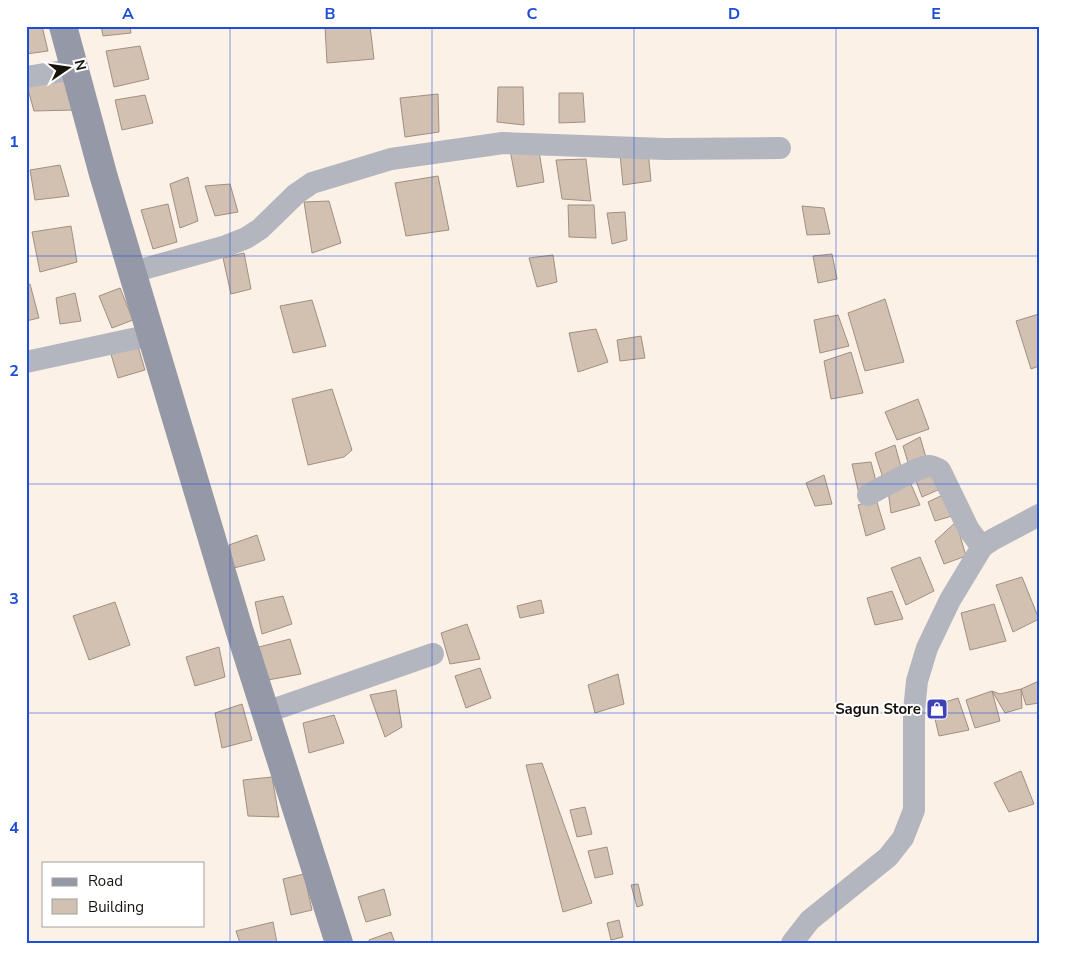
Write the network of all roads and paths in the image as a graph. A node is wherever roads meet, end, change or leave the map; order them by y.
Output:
1 (63, 26) edge
2 (75, 69) junction
3 (26, 77) edge
4 (780, 148) dead end
5 (133, 272) junction
6 (151, 335) junction
7 (26, 362) edge
8 (868, 495) dead end
9 (1039, 515) edge
10 (982, 547) junction
11 (433, 654) dead end
12 (266, 711) junction
13 (339, 943) edge
14 (792, 943) edge

1 - 2 street
2 - 3 street
2 - 5 street
4 - 5 street
5 - 6 street
6 - 7 street
6 - 12 street
8 - 10 street
9 - 10 street
10 - 14 street
11 - 12 street
12 - 13 street

